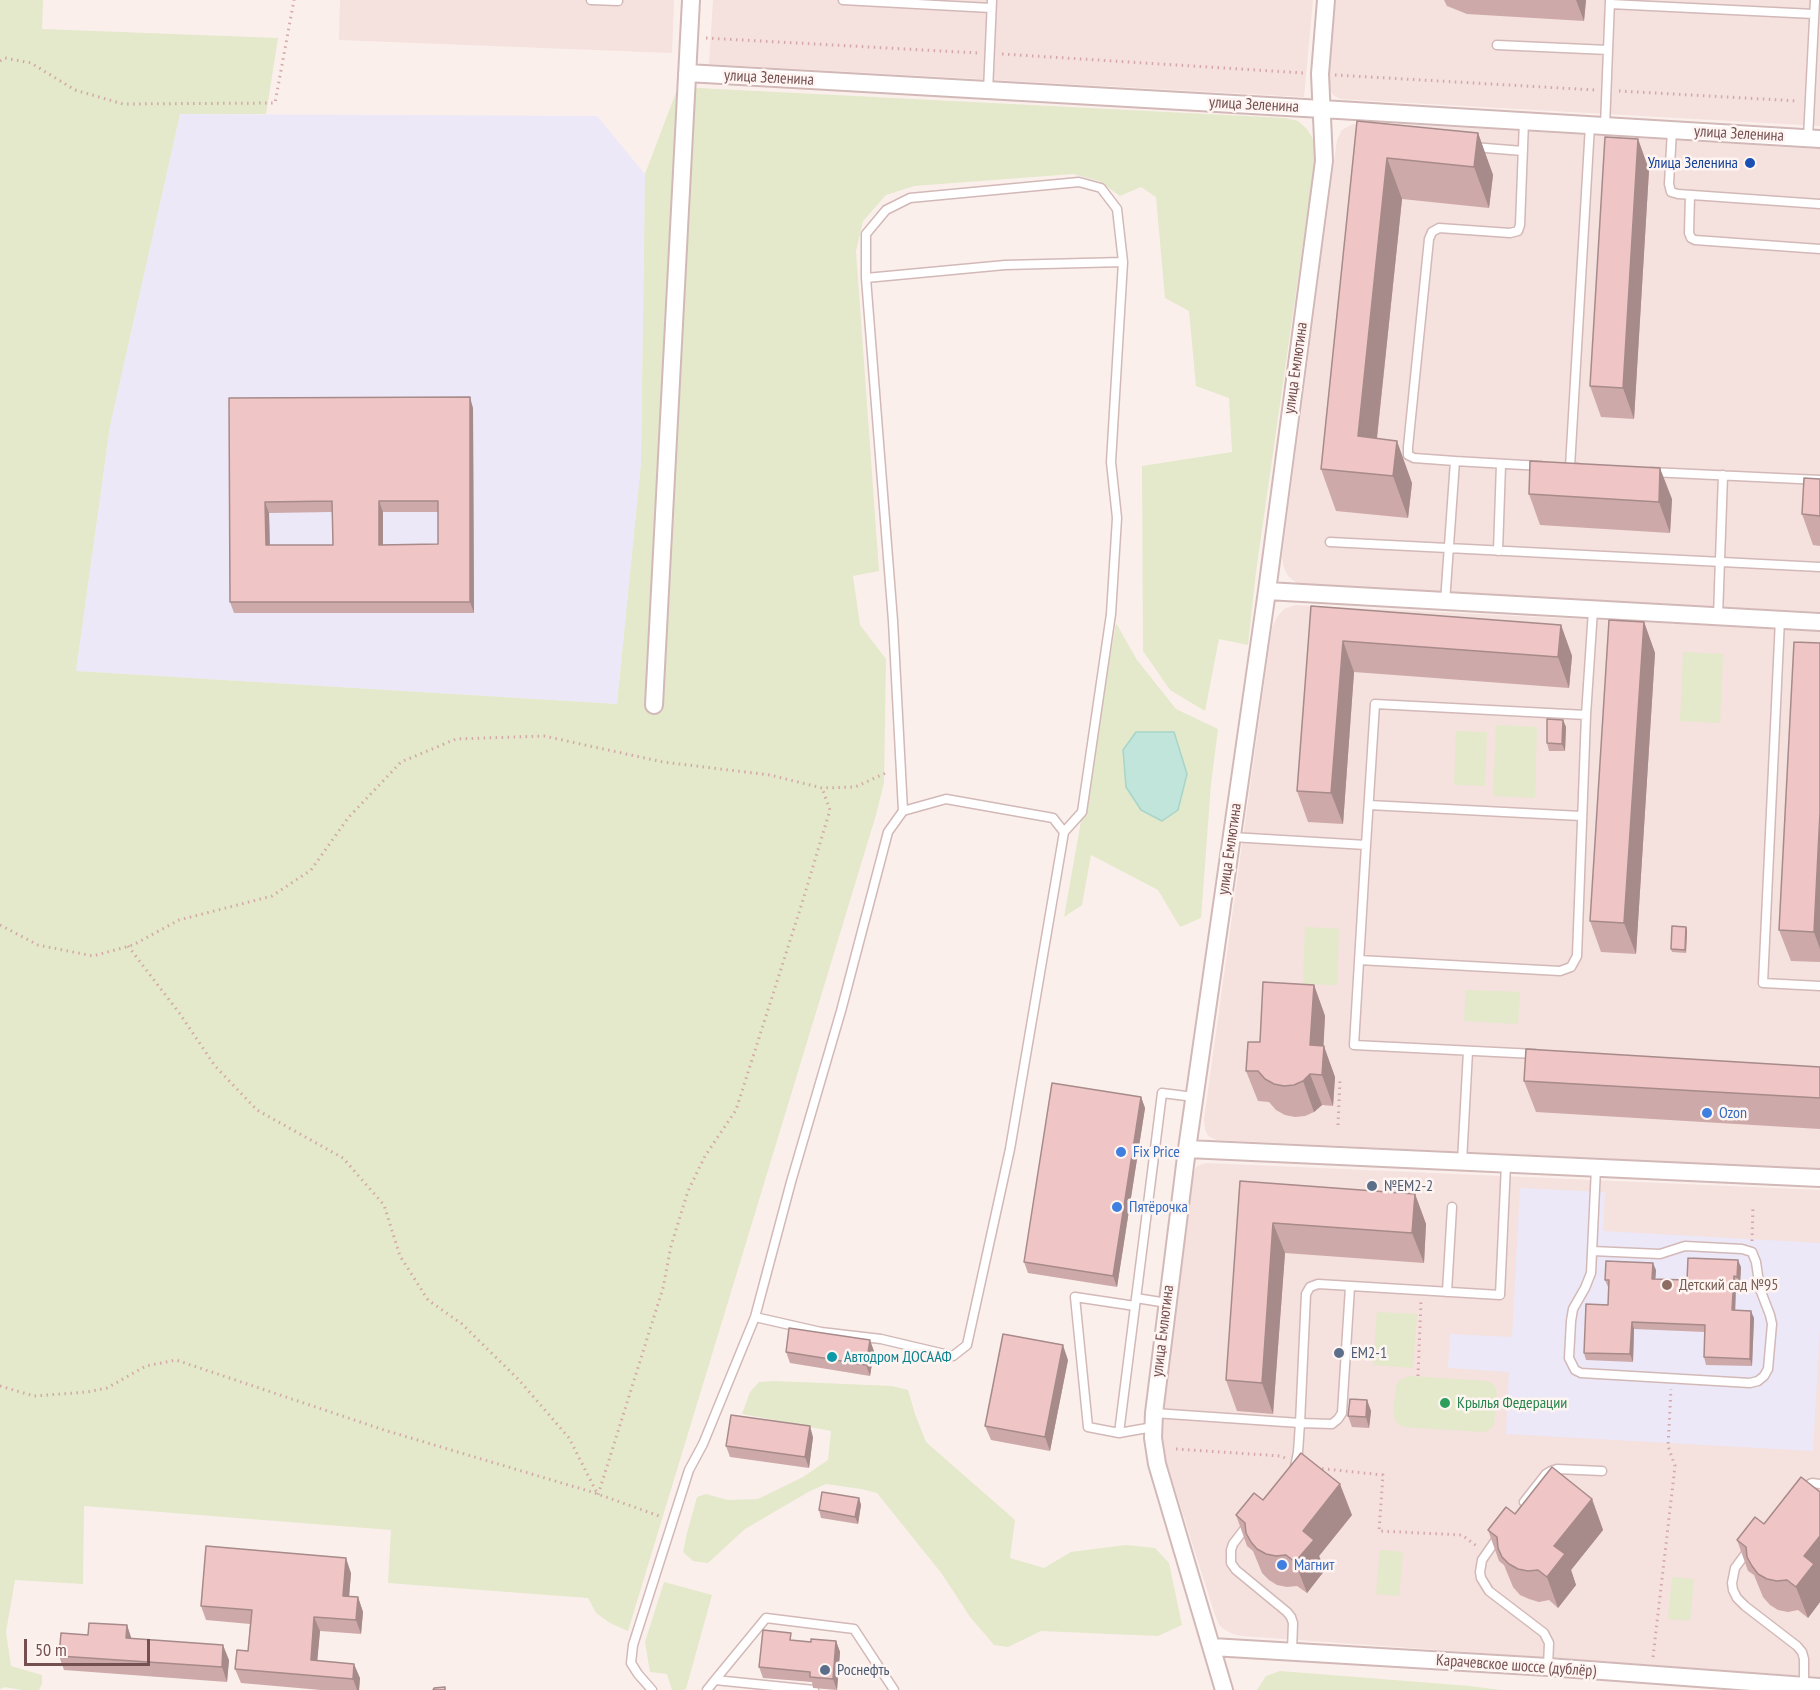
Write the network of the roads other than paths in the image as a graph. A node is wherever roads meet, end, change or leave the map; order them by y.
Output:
1 (591, 0) edge
2 (691, 0) edge
3 (843, 0) edge
4 (1326, 0) edge
5 (1815, 0) edge
6 (618, 1) edge
7 (1610, 2) edge
8 (992, 4) edge
9 (1814, 14) junction
10 (1497, 45) dead end
11 (1608, 50) junction
12 (1816, 58) edge
13 (687, 73) junction
14 (988, 91) junction
15 (1322, 109) junction
16 (1524, 121) junction
17 (1598, 125) junction
18 (1672, 130) junction
19 (1814, 138) edge
20 (1467, 146) edge
21 (1523, 151) junction
22 (1690, 195) junction
23 (1820, 204) edge
24 (1820, 249) edge
25 (1123, 262) junction
26 (866, 278) junction
27 (1455, 462) junction
28 (1502, 464) junction
29 (1547, 466) edge
30 (1559, 467) edge
31 (1570, 467) junction
32 (1582, 468) edge
33 (1641, 471) edge
34 (1723, 475) junction
35 (1820, 480) edge
36 (1330, 542) dead end
37 (1449, 549) junction
38 (1498, 551) junction
39 (1719, 562) junction
40 (1820, 567) edge
41 (1267, 591) junction
42 (1445, 602) junction
43 (1593, 610) junction
44 (1718, 616) junction
45 (1780, 620) junction
46 (1820, 622) edge
47 (654, 705) dead end
48 (1586, 715) junction
49 (1369, 805) junction
50 (903, 811) junction
51 (1581, 816) junction
52 (1064, 832) junction
53 (1232, 837) junction
54 (1366, 845) junction
55 (1359, 960) junction
56 (1820, 986) edge
57 (1468, 1051) junction
58 (1546, 1054) edge
59 (1194, 1097) junction
60 (1186, 1149) junction
61 (1462, 1162) junction
62 (1506, 1164) junction
63 (1596, 1168) junction
64 (1820, 1178) edge
65 (1452, 1207) dead end
66 (1592, 1251) junction
67 (1350, 1287) junction
68 (1447, 1292) junction
69 (1136, 1302) junction
70 (1167, 1302) junction
71 (754, 1317) junction
72 (1154, 1420) junction
73 (1300, 1423) junction
74 (1119, 1433) junction
75 (1602, 1471) dead end
76 (1287, 1476) edge
77 (1820, 1484) edge
78 (1797, 1491) edge
79 (1519, 1509) edge
80 (1253, 1518) edge
81 (1506, 1527) edge
82 (1759, 1538) edge
83 (1212, 1647) junction
84 (1292, 1651) junction
85 (1548, 1667) junction
86 (715, 1680) junction
87 (1812, 1686) edge
88 (652, 1690) edge
89 (707, 1690) edge
90 (814, 1690) edge
91 (894, 1690) edge
92 (1224, 1690) edge

1 - 6 lane
2 - 13 street
3 - 8 lane
4 - 15 street, улица Емлютина
5 - 9 lane
7 - 9 lane
7 - 11 lane
8 - 14 lane
9 - 12 lane
10 - 11 lane
11 - 17 lane
12 - 19 lane
13 - 14 street, улица Зеленина
13 - 47 street
14 - 15 street, улица Зеленина
15 - 16 street, улица Зеленина
15 - 41 street, улица Емлютина
16 - 17 street, улица Зеленина
16 - 21 lane
17 - 18 street, улица Зеленина
17 - 31 lane
18 - 19 street, улица Зеленина
18 - 22 lane
20 - 21 lane
21 - 27 lane
22 - 23 lane
22 - 24 lane
25 - 26 lane
25 - 26 lane
25 - 52 lane
26 - 50 lane
27 - 28 lane
27 - 37 lane
28 - 29 lane
28 - 38 lane
30 - 31 lane
31 - 32 lane
33 - 34 lane
34 - 35 lane
34 - 39 lane
36 - 37 lane
37 - 38 lane
37 - 42 lane
38 - 39 lane
39 - 40 lane
39 - 44 lane
41 - 42 street
41 - 53 street, улица Емлютина
42 - 43 street
43 - 44 street
43 - 48 lane
44 - 45 street
45 - 46 street
45 - 56 lane
48 - 49 lane
48 - 51 lane
49 - 51 lane
49 - 54 lane
50 - 52 lane
50 - 71 lane
51 - 55 lane
52 - 71 lane
53 - 54 lane
53 - 59 street, улица Емлютина
54 - 55 lane
55 - 57 lane
57 - 58 lane
57 - 61 lane
59 - 60 street, улица Емлютина
59 - 69 lane
60 - 61 street
60 - 70 street, улица Емлютина
61 - 62 street
62 - 63 street
62 - 68 lane
63 - 64 street
63 - 66 lane
65 - 68 lane
66 - 66 lane
67 - 68 lane
67 - 73 lane
67 - 73 lane
69 - 70 lane
69 - 74 lane
69 - 74 lane
70 - 72 street, улица Емлютина
71 - 88 lane
72 - 73 lane
72 - 74 lane
72 - 83 street, улица Емлютина
73 - 76 lane
75 - 79 lane
77 - 78 lane
80 - 84 lane
81 - 85 lane
82 - 87 lane
83 - 84 street, Карачевское шоссе (дублёр)
83 - 92 street, улица Емлютина
84 - 85 street, Карачевское шоссе (дублёр)
85 - 87 street, Карачевское шоссе (дублёр)
86 - 89 lane
86 - 90 lane
86 - 91 lane

